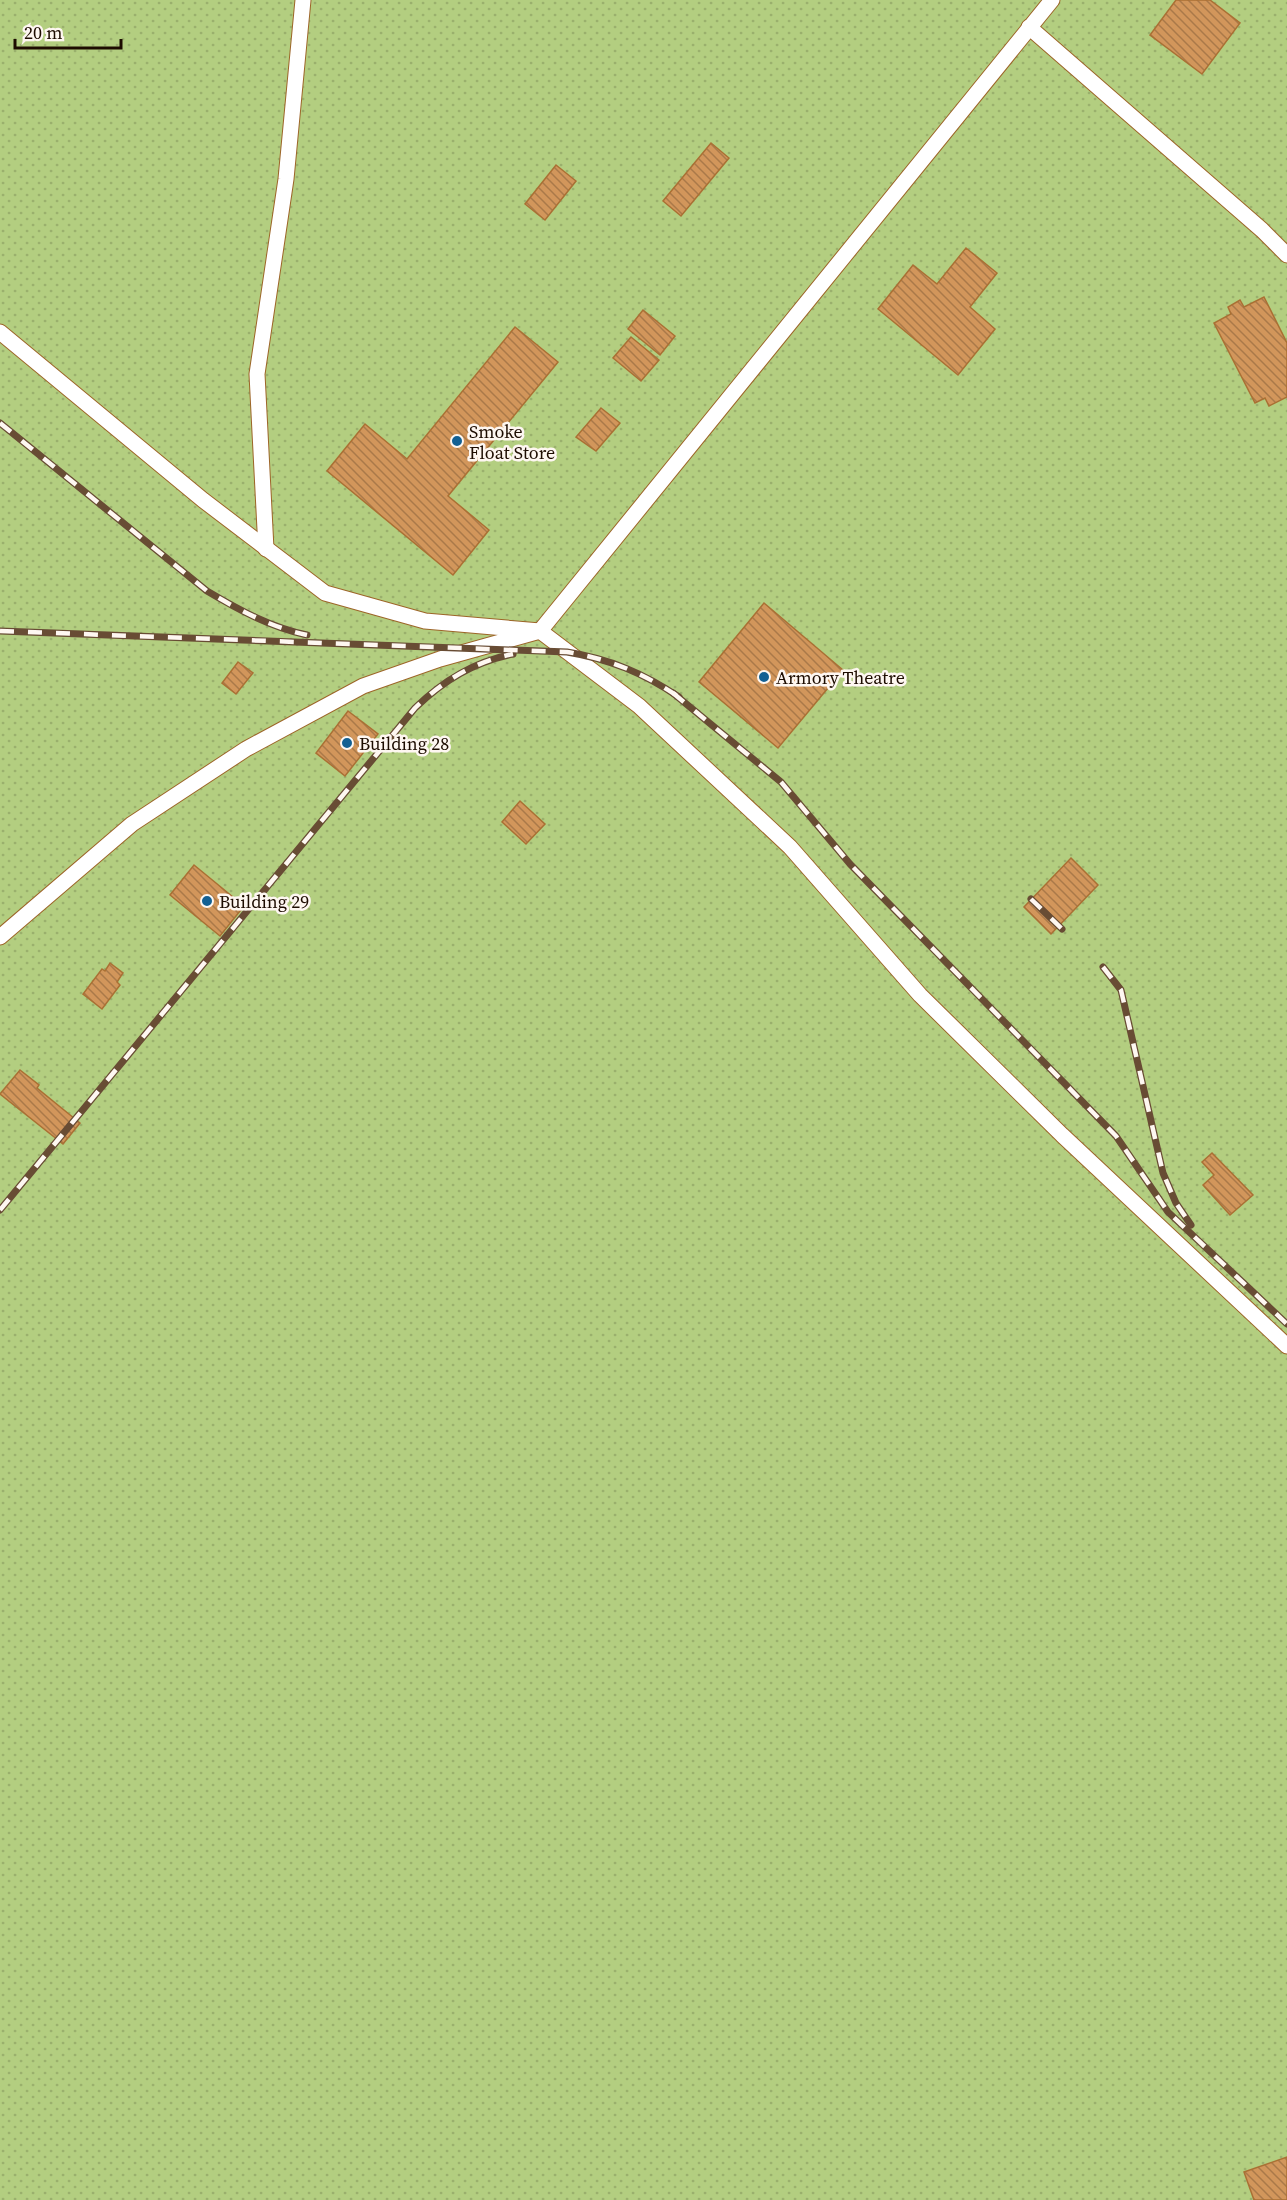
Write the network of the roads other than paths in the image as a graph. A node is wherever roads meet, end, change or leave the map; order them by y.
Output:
1 (303, 0) edge
2 (1052, 0) edge
3 (1029, 27) junction
4 (1287, 255) edge
5 (0, 332) edge
6 (266, 549) junction
7 (540, 631) junction
8 (0, 937) edge
9 (1287, 1346) edge

1 - 6 lane
2 - 3 lane
3 - 4 lane
3 - 7 lane
5 - 6 lane
6 - 7 lane
7 - 8 lane
7 - 9 lane

